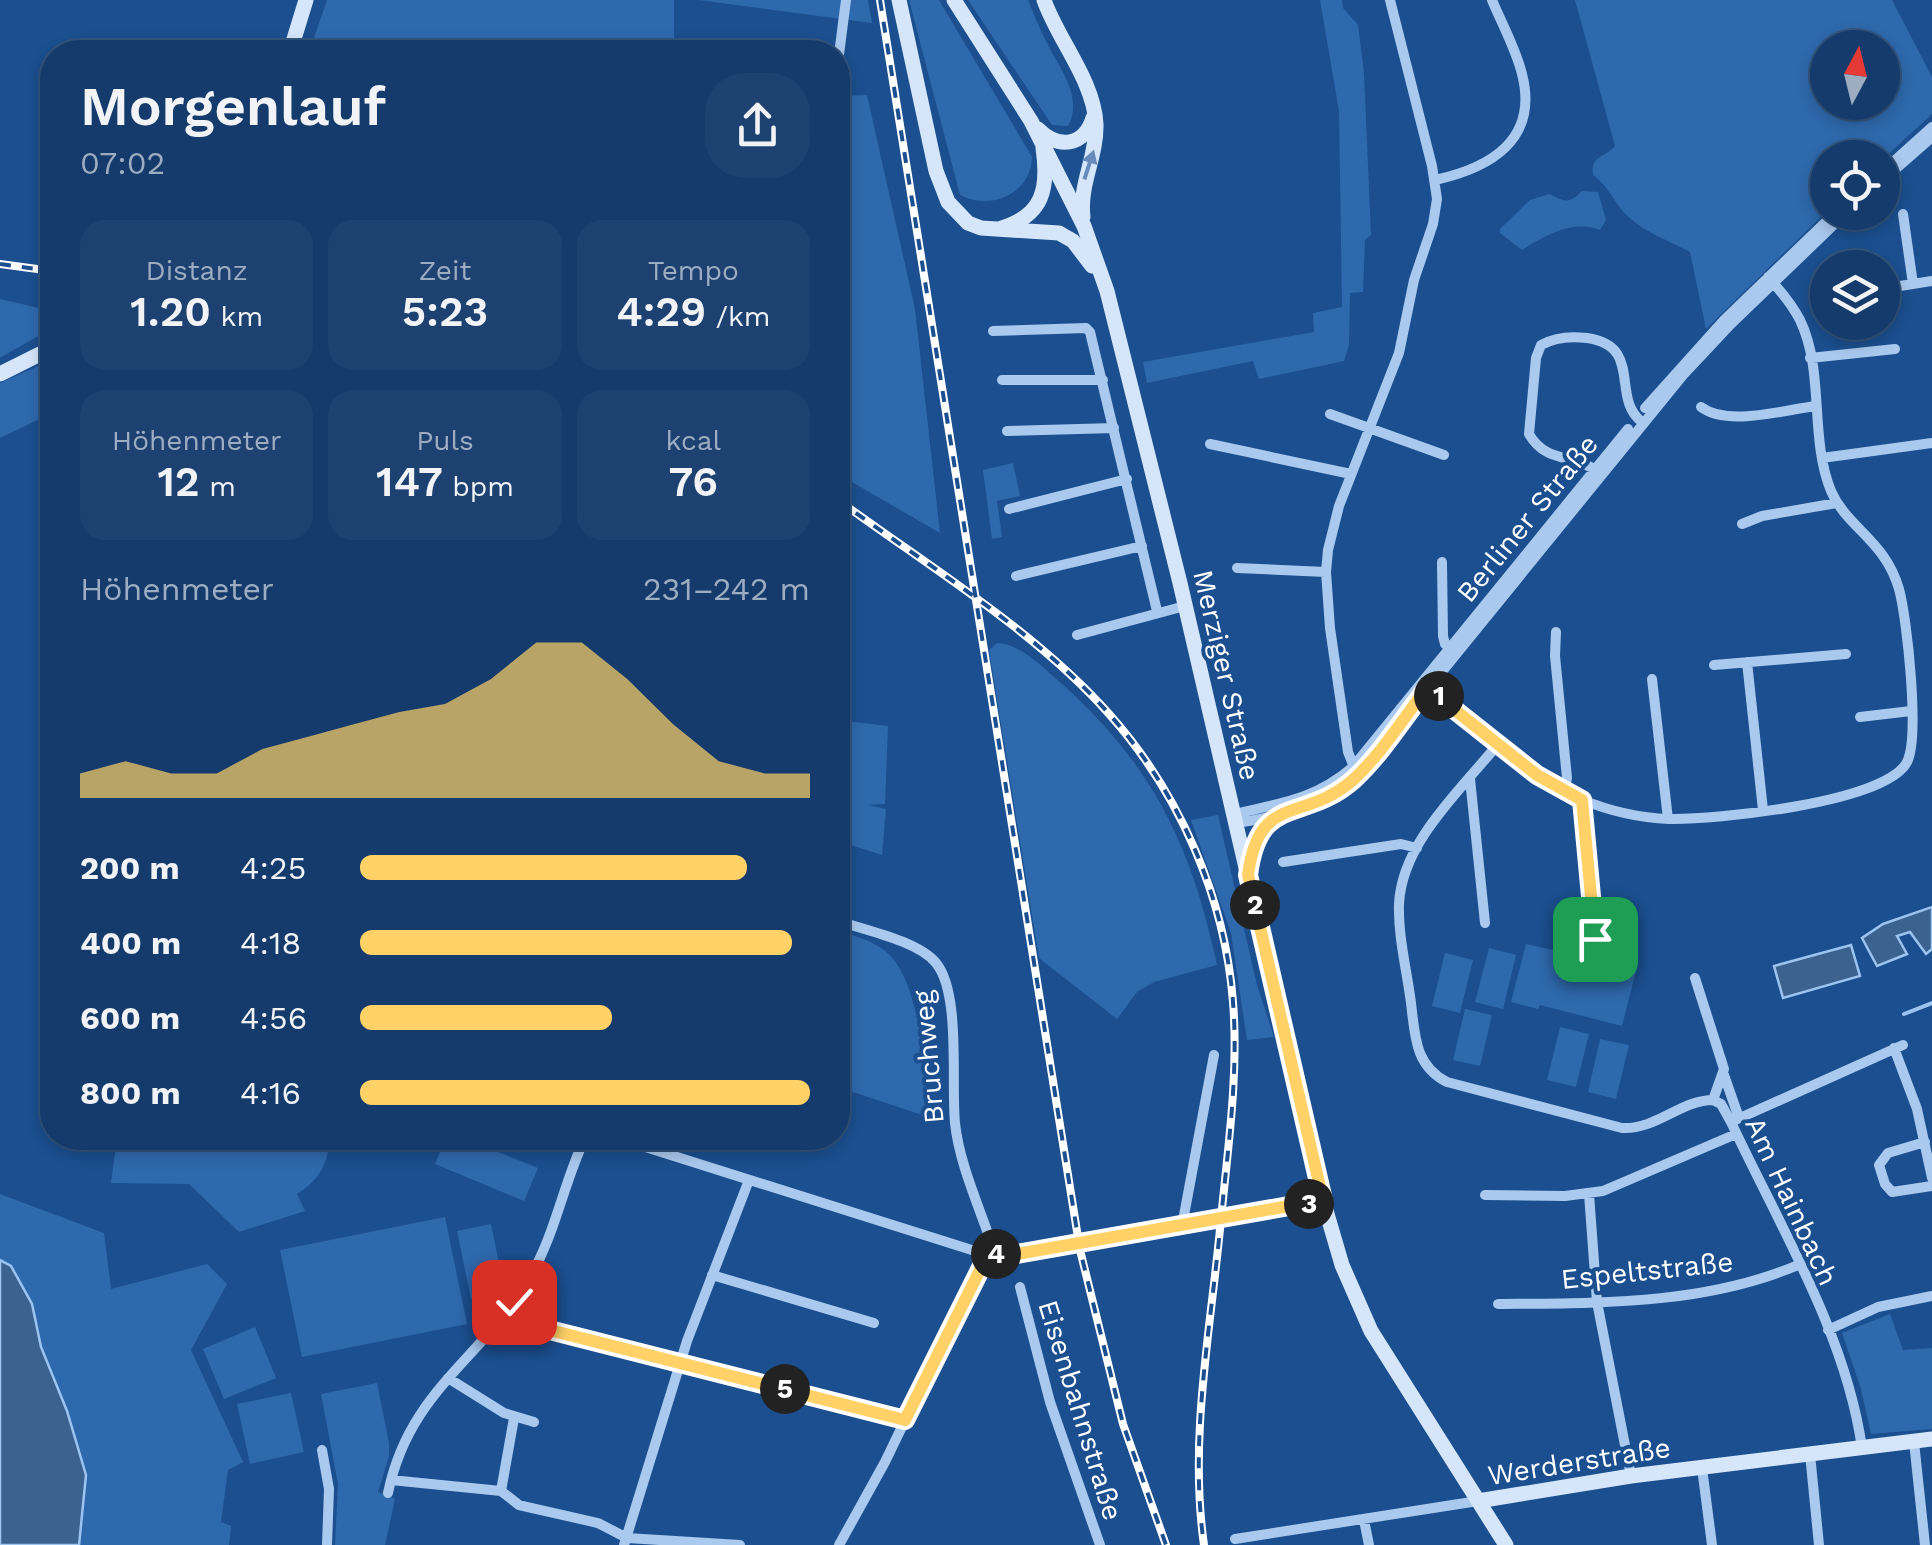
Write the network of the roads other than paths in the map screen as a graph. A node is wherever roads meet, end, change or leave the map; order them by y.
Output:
1 (306, 0) edge
2 (846, 0) edge
3 (899, 0) edge
4 (954, 0) edge
5 (1044, 0) edge
6 (1390, 0) edge
7 (1492, 0) edge
8 (294, 40) edge
9 (841, 40) edge
10 (1092, 104) junction
11 (1031, 121) junction
12 (1932, 127) edge
13 (1932, 137) edge
14 (1041, 139) junction
15 (1900, 156) edge
16 (1900, 166) edge
17 (1434, 180) junction
18 (1903, 214) dead end
19 (1084, 226) junction
20 (992, 230) junction
21 (1819, 230) edge
22 (1827, 230) edge
23 (1771, 280) junction
24 (1932, 282) edge
25 (1913, 284) junction
26 (1900, 286) dead end
27 (1109, 299) junction
28 (993, 330) dead end
29 (1895, 349) dead end
30 (40, 354) edge
31 (1810, 358) junction
32 (0, 374) edge
33 (1002, 380) dead end
34 (1103, 380) junction
35 (1816, 406) junction
36 (1701, 407) dead end
37 (1330, 414) dead end
38 (1640, 420) junction
39 (1370, 426) junction
40 (1114, 428) junction
41 (1007, 431) dead end
42 (1932, 443) edge
43 (1210, 444) dead end
44 (1444, 455) dead end
45 (1822, 458) junction
46 (1598, 471) junction
47 (1351, 474) junction
48 (1127, 480) junction
49 (1837, 503) junction
50 (1009, 509) dead end
51 (1742, 524) dead end
52 (1142, 546) junction
53 (1442, 562) dead end
54 (1237, 568) dead end
55 (1326, 572) junction
56 (1016, 576) dead end
57 (1186, 606) junction
58 (1157, 611) junction
59 (1556, 632) dead end
60 (1077, 634) dead end
61 (1452, 651) junction
62 (1846, 654) dead end
63 (1747, 662) junction
64 (1714, 665) dead end
65 (1652, 679) dead end
66 (1424, 685) junction
67 (1911, 711) junction
68 (1860, 718) dead end
69 (1498, 744) junction
70 (1355, 771) junction
71 (1470, 779) junction
72 (1564, 792) junction
73 (1582, 800) junction
74 (1763, 810) junction
75 (1279, 815) junction
76 (1235, 818) junction
77 (1668, 819) junction
78 (1417, 848) junction
79 (1282, 862) dead end
80 (1248, 875) junction
81 (1485, 923) dead end
82 (850, 924) edge
83 (1595, 939) dead end
84 (1696, 978) dead end
85 (1214, 1055) dead end
86 (1724, 1075) junction
87 (1713, 1100) junction
88 (1735, 1120) junction
89 (1736, 1134) junction
90 (1925, 1142) junction
91 (581, 1150) edge
92 (654, 1150) edge
93 (1932, 1178) edge
94 (749, 1180) junction
95 (1932, 1186) edge
96 (1589, 1194) junction
97 (1485, 1195) dead end
98 (1323, 1200) junction
99 (1182, 1226) junction
100 (988, 1254) junction
101 (1798, 1265) junction
102 (712, 1275) junction
103 (1020, 1288) dead end
104 (1932, 1296) edge
105 (1598, 1302) junction
106 (1498, 1304) dead end
107 (502, 1318) junction
108 (874, 1323) dead end
109 (1828, 1330) junction
110 (680, 1362) junction
111 (448, 1378) junction
112 (514, 1418) junction
113 (905, 1420) junction
114 (534, 1422) dead end
115 (1932, 1439) edge
116 (1914, 1442) junction
117 (1862, 1448) junction
118 (322, 1450) dead end
119 (1810, 1454) junction
120 (1702, 1468) junction
121 (1631, 1476) junction
122 (391, 1480) junction
123 (501, 1491) junction
124 (388, 1493) dead end
125 (1478, 1501) junction
126 (1364, 1520) junction
127 (1234, 1539) dead end
128 (626, 1542) edge
129 (327, 1545) edge
130 (740, 1545) edge
131 (839, 1545) edge
132 (1100, 1545) edge
133 (1369, 1545) edge
134 (1506, 1545) edge
135 (1712, 1545) edge
136 (1819, 1545) edge
137 (1925, 1545) edge

1 - 8 main road
2 - 9 street
3 - 20 main road
4 - 11 main road
5 - 10 main road
6 - 17 street
7 - 17 street
10 - 11 main road
19 -> 10 main road
11 - 14 main road
12 - 15 street
13 - 16 street
14 - 19 main road
14 - 20 main road
17 - 39 street
18 - 25 street
19 - 27 main road
20 - 27 main road
21 - 23 street, Berliner Straße
22 - 23 street, Berliner Straße
23 - 31 street
23 - 38 street, Berliner Straße
24 - 25 street
25 - 26 street
27 - 57 main road, Merziger Straße
28 - 34 street
29 - 31 street
30 - 32 main road
31 - 35 street
33 - 34 street
34 - 40 street
35 - 36 street
35 - 45 street
37 - 39 street
38 - 46 street, Berliner Straße
38 - 46 street
39 - 44 street
39 - 47 street
40 - 41 street
40 - 48 street
42 - 45 street
43 - 47 street
45 - 49 street
46 - 61 street, Berliner Straße
47 - 55 street
48 - 50 street
48 - 52 street
49 - 51 street
49 - 67 street
52 - 56 street
52 - 58 street
53 - 61 street
54 - 55 street
55 - 70 street
57 - 58 street
57 - 76 main road, Merziger Straße
58 - 60 street
59 - 72 street
61 - 66 street, Berliner Straße
62 - 63 street
63 - 64 street
63 - 74 street
65 - 77 street
66 - 69 street
66 - 70 street, Berliner Straße
67 - 68 street
67 - 74 street
69 - 71 street
69 - 72 street
70 - 75 street, Berliner Straße
70 - 76 street, Berliner Straße
71 - 78 street
71 - 81 street
72 - 73 street
73 - 77 street
73 - 83 street
74 - 77 street
75 - 76 street, Berliner Straße
75 - 80 street
76 - 80 main road, Merziger Straße
78 - 79 street
78 - 87 street
80 - 98 main road, Merziger Straße
82 - 100 street, Bruchweg
84 - 86 street
85 - 99 street
86 - 87 street, Am Hainbach
86 - 88 street
87 - 88 street, Am Hainbach
88 - 89 street, Am Hainbach
88 - 90 street
89 - 96 street
89 - 101 street, Am Hainbach
90 - 93 street
90 - 95 street
91 - 107 street
92 - 94 street
94 - 100 street
94 - 102 street
96 - 97 street
96 - 105 street
98 - 99 street, bridge
98 - 125 main road, Merziger Straße
99 - 100 street, bridge
100 - 113 street
101 - 105 street, Espeltstraße
101 - 109 street, Am Hainbach
102 - 108 street
102 - 110 street
103 - 132 street, Eisenbahnstraße
104 - 109 street
105 - 106 street, Espeltstraße
105 - 121 street
107 - 110 street
107 - 111 street
109 - 117 street, Am Hainbach
110 - 113 street
110 - 128 street
111 - 112 street
111 - 122 street
112 - 114 street
112 - 123 street
113 - 131 street
115 - 116 main road, Werderstraße
116 - 117 main road, Werderstraße
116 - 137 street
117 - 119 main road, Werderstraße
118 - 129 street
119 - 120 main road, Werderstraße
119 - 136 street
120 - 121 main road, Werderstraße
120 - 135 street
121 - 125 main road, Werderstraße
122 - 123 street
122 - 124 street
123 - 128 street
125 - 126 street, Werderstraße
125 - 134 main road, Merziger Straße
126 - 127 street, Werderstraße
126 - 133 street
128 - 130 street

